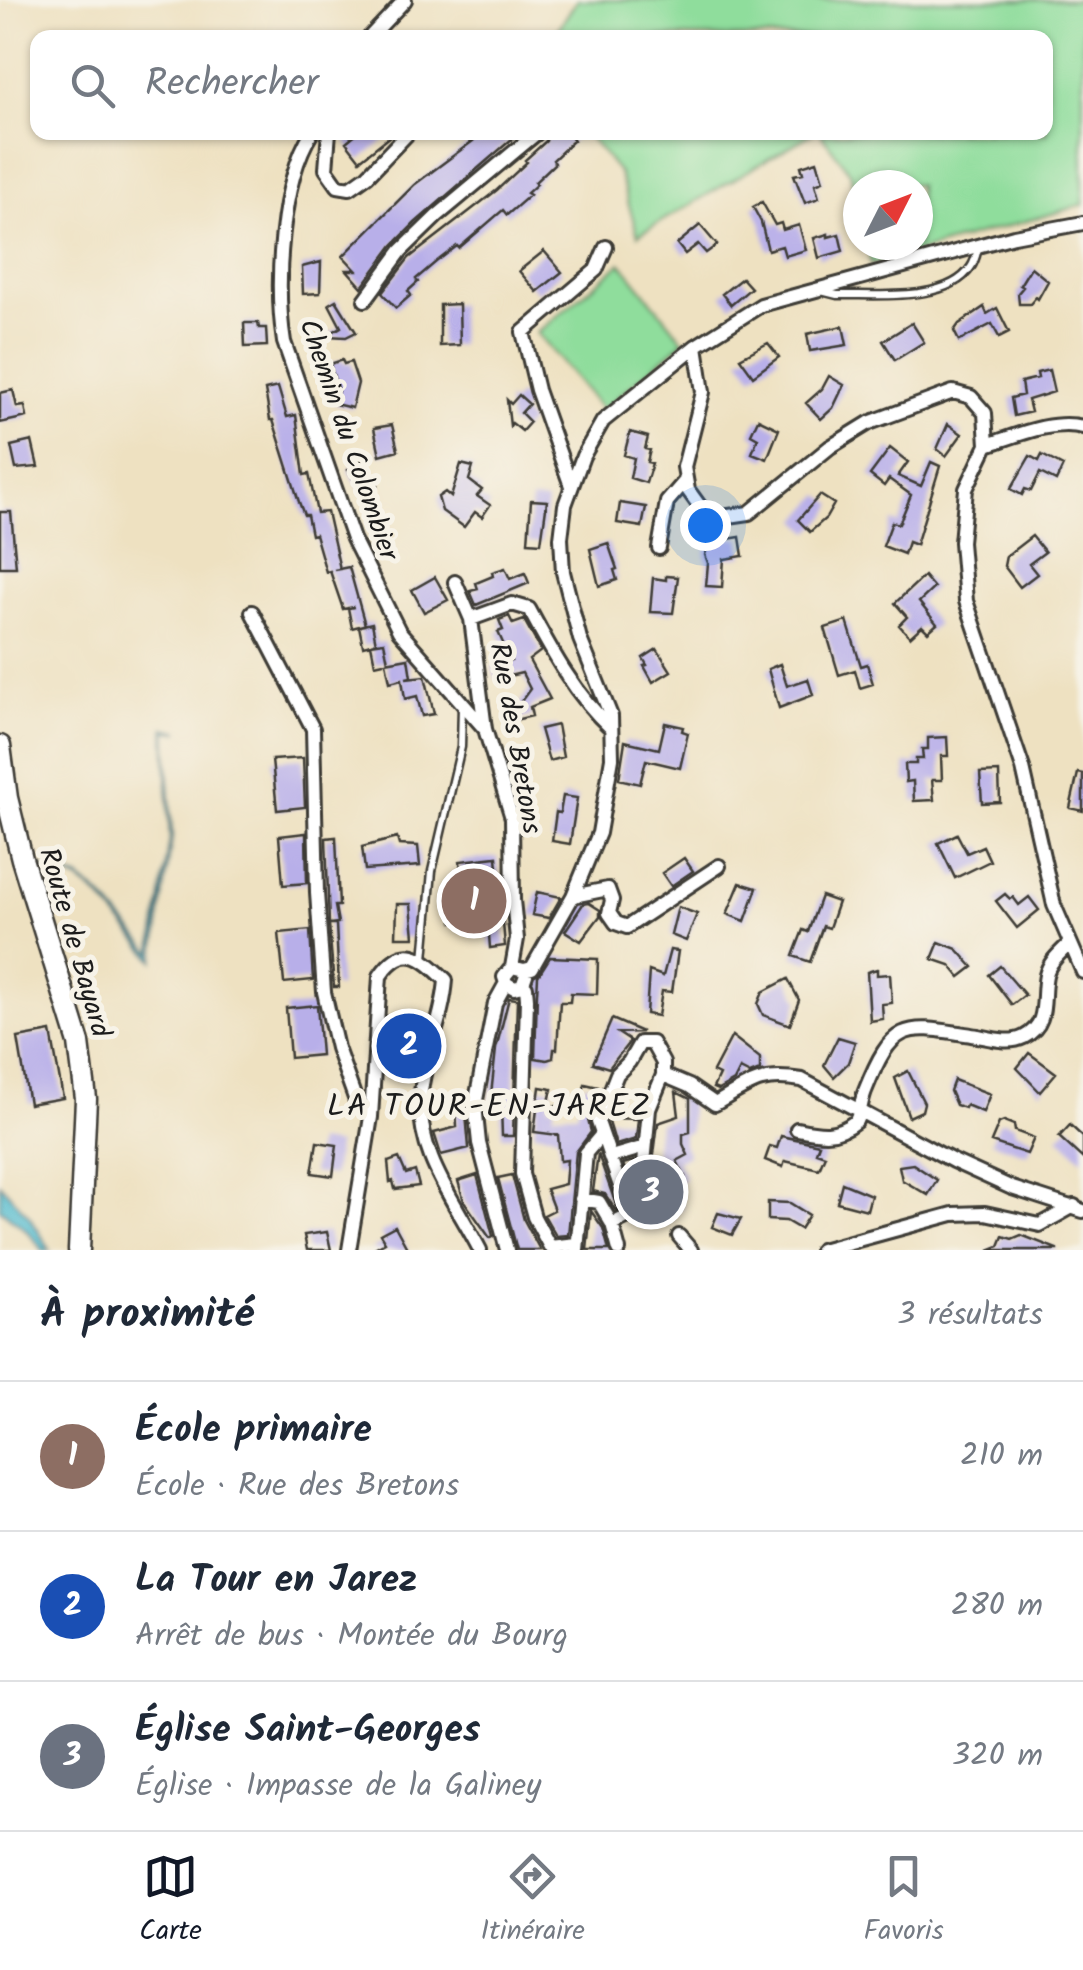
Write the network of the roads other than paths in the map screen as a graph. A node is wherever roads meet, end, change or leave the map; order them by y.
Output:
1 (406, 0) edge
2 (376, 30) edge
3 (307, 140) edge
4 (328, 140) edge
5 (401, 140) edge
6 (528, 140) edge
7 (1083, 223) edge
8 (979, 245) junction
9 (606, 247) dead end
10 (815, 290) junction
11 (365, 300) dead end
12 (696, 346) junction
13 (1083, 427) edge
14 (987, 444) junction
15 (686, 480) junction
16 (571, 487) junction
17 (659, 548) dead end
18 (455, 582) dead end
19 (252, 612) dead end
20 (471, 619) junction
21 (462, 704) junction
22 (612, 728) junction
23 (485, 730) junction
24 (0, 746) edge
25 (4, 800) edge
26 (7, 831) edge
27 (719, 866) dead end
28 (573, 896) junction
29 (1069, 944) junction
30 (424, 959) junction
31 (518, 968) junction
32 (1083, 972) edge
33 (506, 984) junction
34 (522, 986) junction
35 (663, 1076) junction
36 (861, 1110) junction
37 (371, 1117) junction
38 (797, 1130) dead end
39 (602, 1134) junction
40 (645, 1147) junction
41 (611, 1158) junction
42 (644, 1164) dead end
43 (581, 1199) junction
44 (1078, 1209) edge
45 (612, 1224) junction
46 (680, 1236) dead end
47 (577, 1247) edge
48 (79, 1250) edge
49 (350, 1250) edge
50 (480, 1250) edge
51 (507, 1250) edge
52 (619, 1250) edge
53 (691, 1250) edge
54 (822, 1250) edge

1 - 2 street
3 - 21 street, Chemin du Colombier
4 - 5 street
6 - 11 street
7 - 8 street
8 - 10 street
8 - 10 lane
9 - 16 street
10 - 12 street
12 - 15 street
12 - 16 street
13 - 14 street
14 - 15 street
14 - 29 street
15 - 17 street
16 - 22 street
18 - 20 street, Rue des Bretons
19 - 37 street
20 - 22 street
20 - 23 street, Rue des Bretons
21 - 23 street, Chemin du Colombier
21 - 30 lane
22 - 28 street
23 - 31 street, Rue des Bretons
24 - 25 main road, Route de Bayard
25 - 26 main road, Route de Bayard
26 - 48 main road, Route de Bayard
27 - 28 street
28 - 31 street
29 - 32 street
29 - 36 street
30 - 37 street
30 - 50 street
31 - 33 street
31 - 34 street
33 - 34 street
33 - 51 street
34 - 47 street
35 - 36 street
35 - 39 street
35 - 40 street
36 - 38 street
36 - 44 street
37 - 49 street
39 - 41 street
39 - 43 street
40 - 41 street
40 - 42 street
41 - 45 street
43 - 45 street
43 - 47 street
44 - 54 street
45 - 52 street
46 - 53 street

